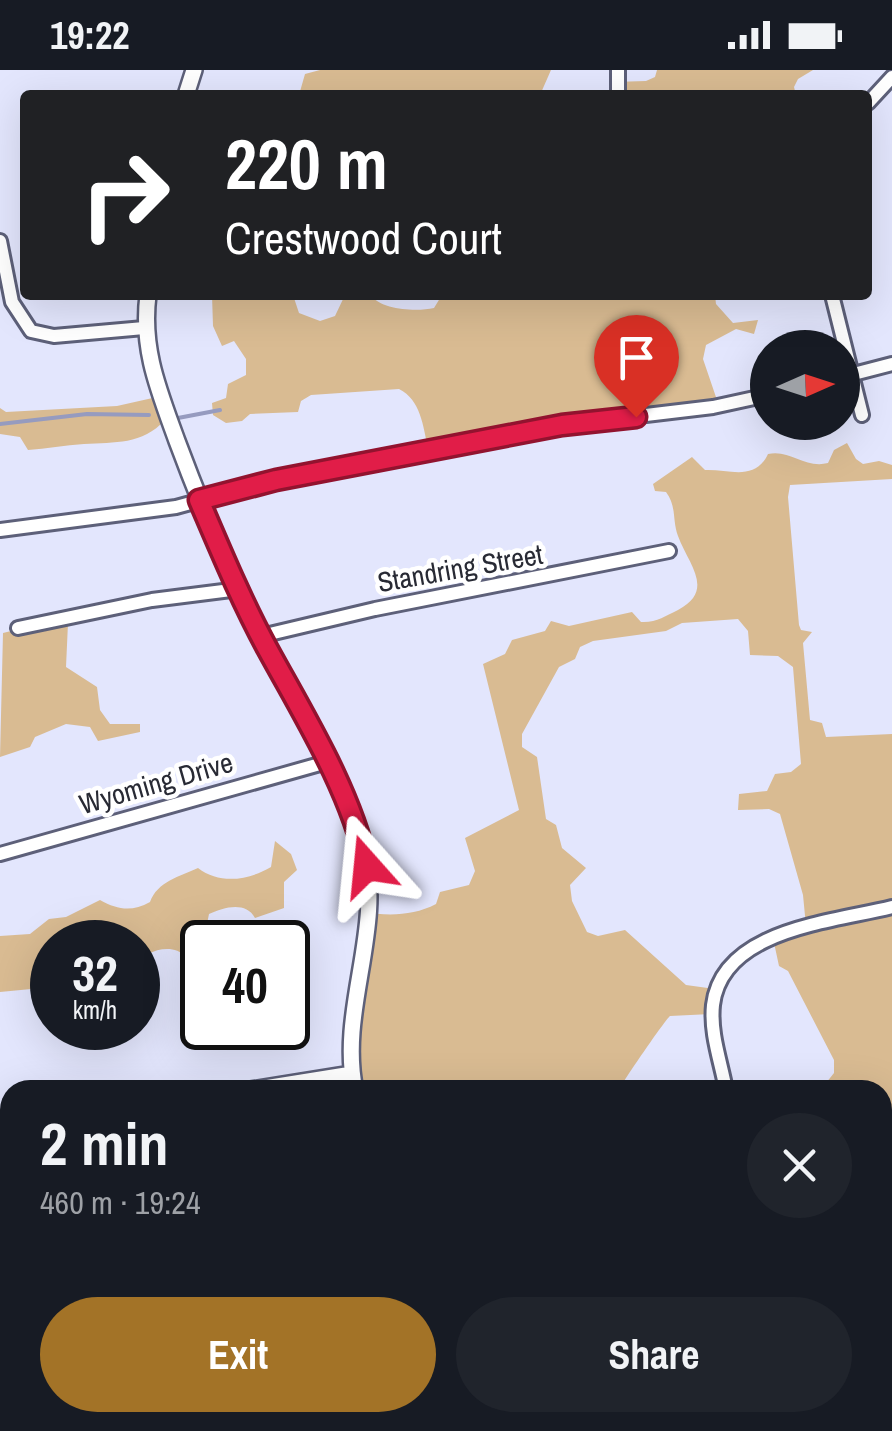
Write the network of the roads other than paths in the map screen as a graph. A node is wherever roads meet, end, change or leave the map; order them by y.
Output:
1 (892, 77) edge
2 (872, 99) edge
3 (0, 241) edge
4 (147, 300) edge
5 (833, 300) edge
6 (144, 328) junction
7 (839, 330) edge
8 (892, 364) edge
9 (860, 372) edge
10 (750, 399) edge
11 (860, 410) edge
12 (862, 415) dead end
13 (199, 500) junction
14 (0, 530) edge
15 (669, 551) dead end
16 (239, 589) junction
17 (18, 628) dead end
18 (261, 636) junction
19 (327, 762) junction
20 (0, 854) edge
21 (892, 907) edge
22 (353, 1080) edge
23 (724, 1080) edge

1 - 2 street
3 - 6 street
4 - 6 street
5 - 7 street
6 - 13 street
8 - 9 street
10 - 13 street
11 - 12 street
13 - 14 street
13 - 16 street
15 - 18 street, Standring Street
16 - 17 street
16 - 18 street
18 - 19 street
19 - 20 street, Wyoming Drive
19 - 22 street
21 - 23 street

